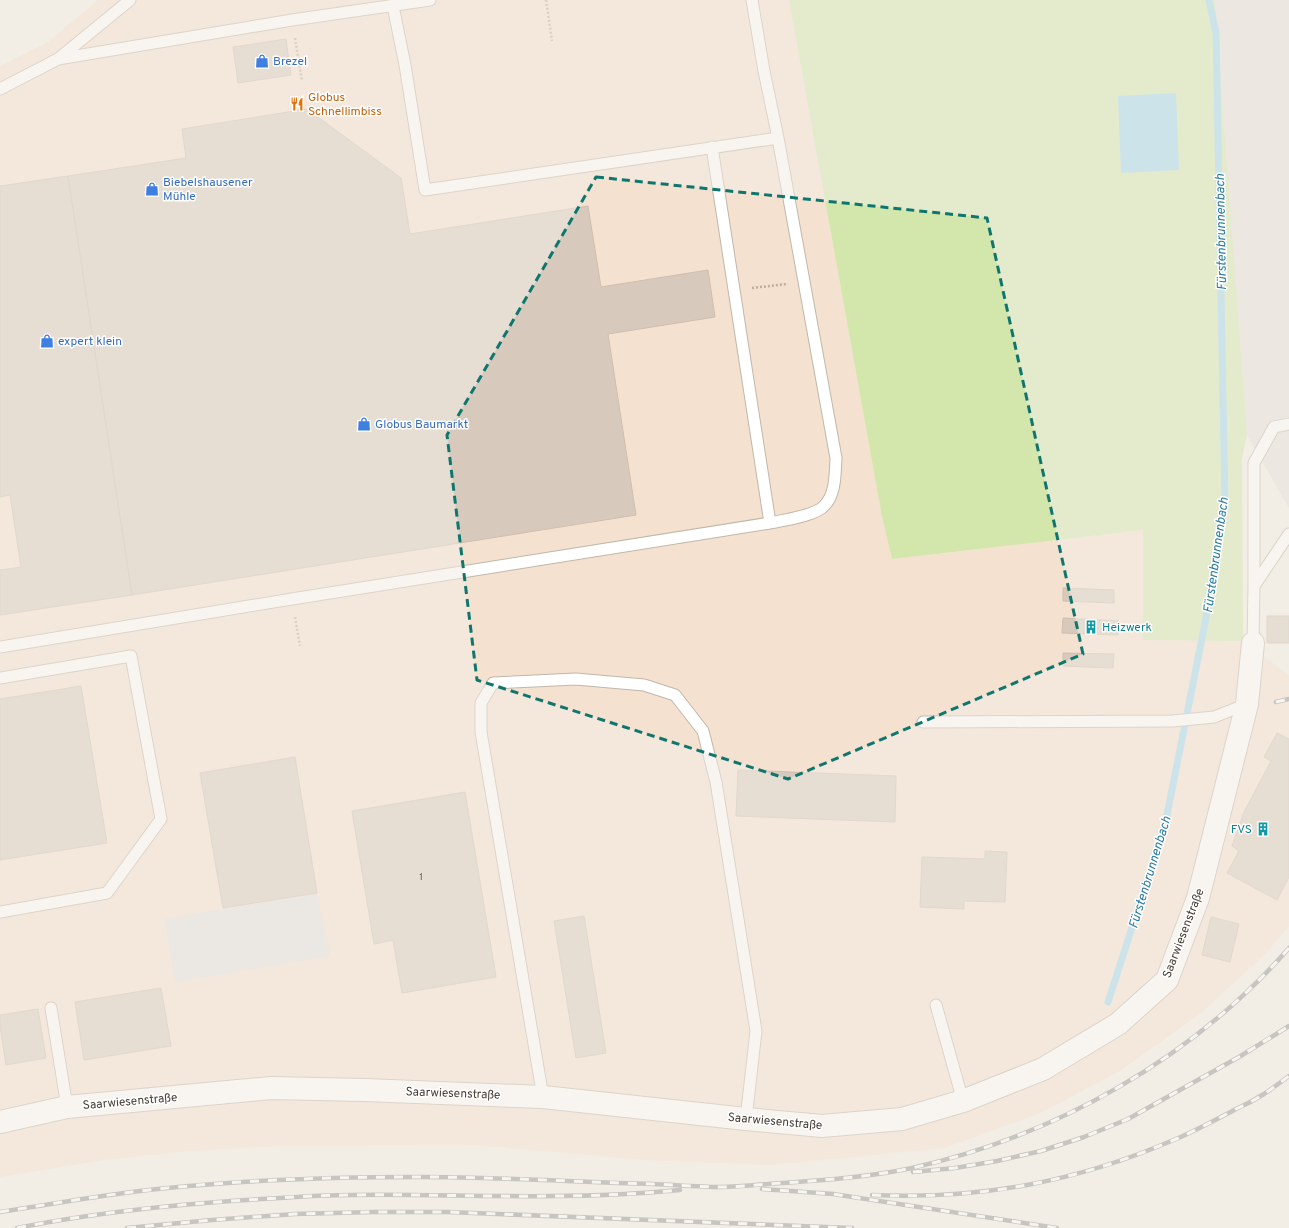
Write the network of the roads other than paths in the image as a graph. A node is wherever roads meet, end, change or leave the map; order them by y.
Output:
1 (130, 0) edge
2 (430, 0) edge
3 (752, 0) edge
4 (393, 6) junction
5 (58, 59) junction
6 (0, 89) edge
7 (778, 138) junction
8 (712, 147) junction
9 (1289, 424) edge
10 (770, 523) junction
11 (1289, 534) edge
12 (1254, 586) junction
13 (1253, 643) joint
14 (0, 647) edge
15 (0, 678) edge
16 (1247, 704) junction
17 (923, 722) dead end
18 (0, 912) edge
19 (936, 1005) dead end
20 (51, 1008) dead end
21 (543, 1097) junction
22 (963, 1101) junction
23 (67, 1107) junction
24 (746, 1119) junction
25 (0, 1122) edge

1 - 5 lane
2 - 4 lane
3 - 7 lane
4 - 5 lane
4 - 8 lane
5 - 6 lane
7 - 8 lane
7 - 10 lane
8 - 10 lane
9 - 12 lane
10 - 14 lane
11 - 12 lane
12 - 13 lane
13 - 16 street, Saarwiesenstraße
15 - 18 lane
16 - 17 lane
16 - 22 street, Saarwiesenstraße
19 - 22 lane
20 - 23 lane
21 - 23 street, Saarwiesenstraße
21 - 24 street, Saarwiesenstraße
21 - 24 lane
22 - 24 street, Saarwiesenstraße
23 - 25 street, Saarwiesenstraße

